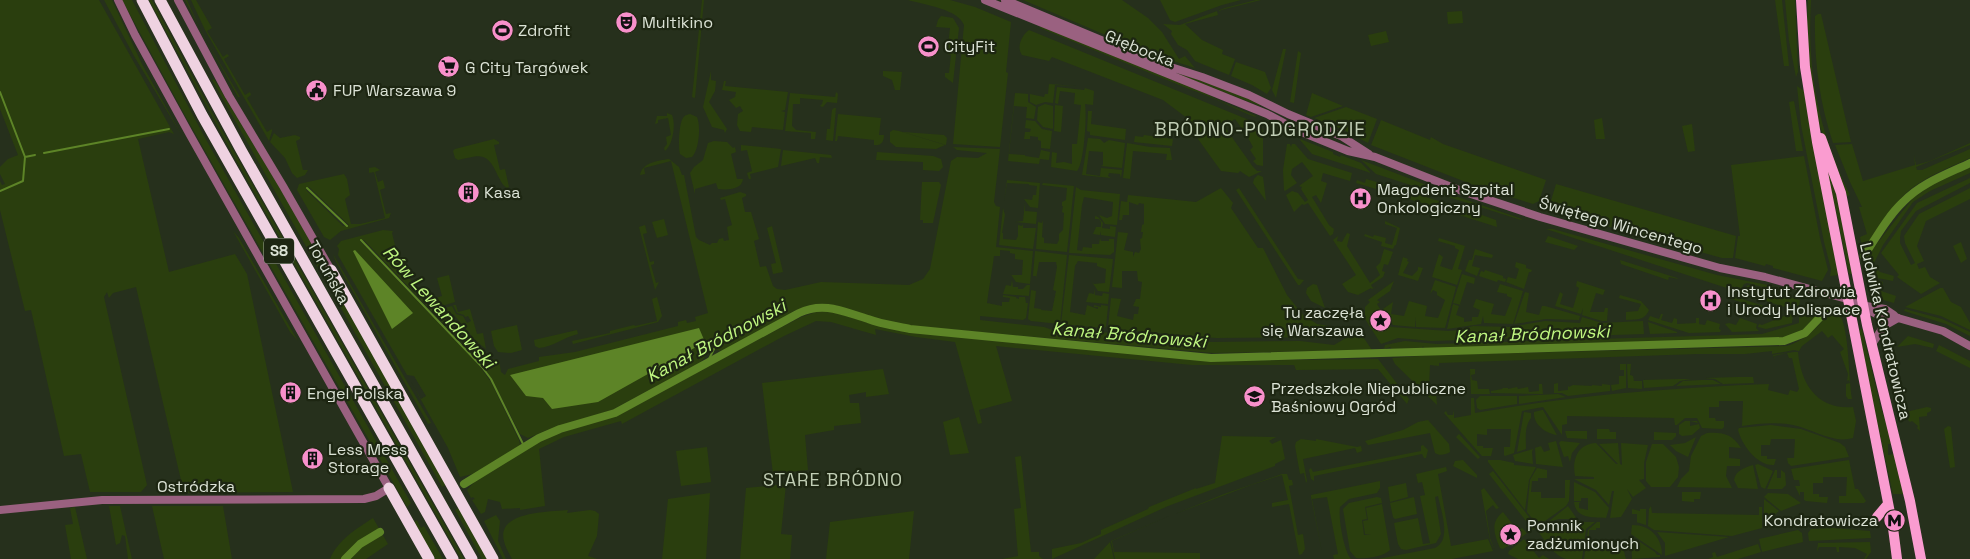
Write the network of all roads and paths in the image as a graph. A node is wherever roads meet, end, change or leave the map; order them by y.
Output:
1 (118, 0) edge
2 (142, 0) edge
3 (160, 0) edge
4 (178, 0) edge
5 (985, 0) edge
6 (1005, 0) edge
7 (1800, 0) edge
8 (1286, 113) joint
9 (1812, 113) junction
10 (1284, 123) joint
11 (1375, 157) junction
12 (331, 270) joint
13 (1847, 300) junction
14 (1863, 306) junction
15 (1898, 318) junction
16 (1872, 344) junction
17 (1970, 346) edge
18 (390, 488) junction
19 (1888, 504) junction
20 (0, 510) edge
21 (1877, 517) dead end
22 (429, 559) edge
23 (453, 559) edge
24 (472, 559) edge
25 (493, 559) edge
26 (1897, 559) edge
27 (1921, 559) edge

1 - 18 street
2 - 23 highway, Toruńska / S8
3 - 24 highway, Toruńska / S8
4 - 12 street
5 - 10 street, Głębocka
6 - 8 street, Głębocka
7 - 9 main road, Ludwika Kondratowicza
8 - 11 street, Świętego Wincentego
9 - 13 main road, Ludwika Kondratowicza
9 - 14 main road, Ludwika Kondratowicza
10 - 11 street, Świętego Wincentego
11 - 13 street, Świętego Wincentego
12 - 25 highway
13 - 14 street, Świętego Wincentego
13 - 19 main road, Ludwika Kondratowicza
14 - 15 street, Świętego Wincentego
14 - 16 main road, Ludwika Kondratowicza
15 - 16 street
15 - 17 street, Świętego Wincentego
16 - 27 main road, Ludwika Kondratowicza
18 - 20 street, Ostródzka
18 - 22 highway
19 - 21 main road
19 - 26 main road, Ludwika Kondratowicza

